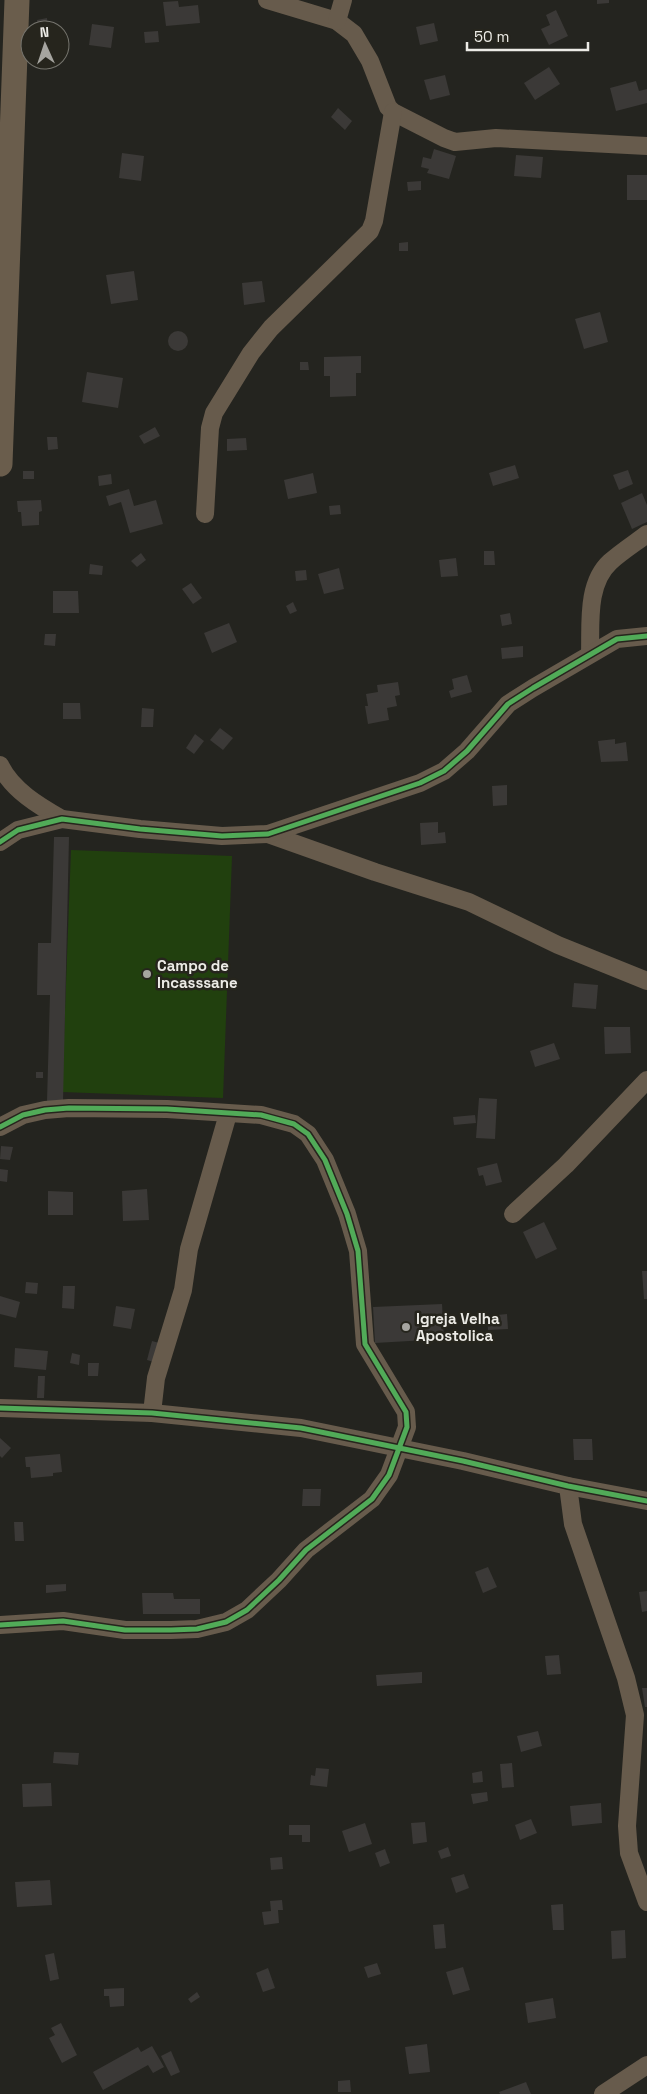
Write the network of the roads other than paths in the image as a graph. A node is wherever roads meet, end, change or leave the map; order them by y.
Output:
1 (17, 0) edge
2 (267, 0) edge
3 (343, 0) edge
4 (337, 22) junction
5 (392, 112) junction
6 (647, 146) edge
7 (0, 464) edge
8 (205, 514) dead end
9 (647, 534) edge
10 (647, 636) edge
11 (590, 654) junction
12 (0, 765) edge
13 (62, 819) junction
14 (268, 834) junction
15 (0, 842) edge
16 (647, 981) edge
17 (647, 1080) edge
18 (228, 1114) junction
19 (0, 1128) edge
20 (513, 1214) dead end
21 (0, 1408) edge
22 (152, 1413) junction
23 (398, 1449) junction
24 (568, 1486) junction
25 (647, 1501) edge
26 (0, 1625) edge
27 (647, 1902) edge
28 (647, 2065) edge
29 (603, 2094) edge

1 - 7 street
2 - 4 street
3 - 4 street
4 - 5 street
5 - 6 street
5 - 8 street
9 - 11 street
10 - 11 street
11 - 14 street
12 - 13 street
13 - 14 street
13 - 15 street
14 - 16 street
17 - 20 street
18 - 19 street
18 - 22 street
18 - 23 street
21 - 22 street
22 - 23 street
23 - 24 street
23 - 26 street
24 - 25 street
24 - 27 street
28 - 29 street

